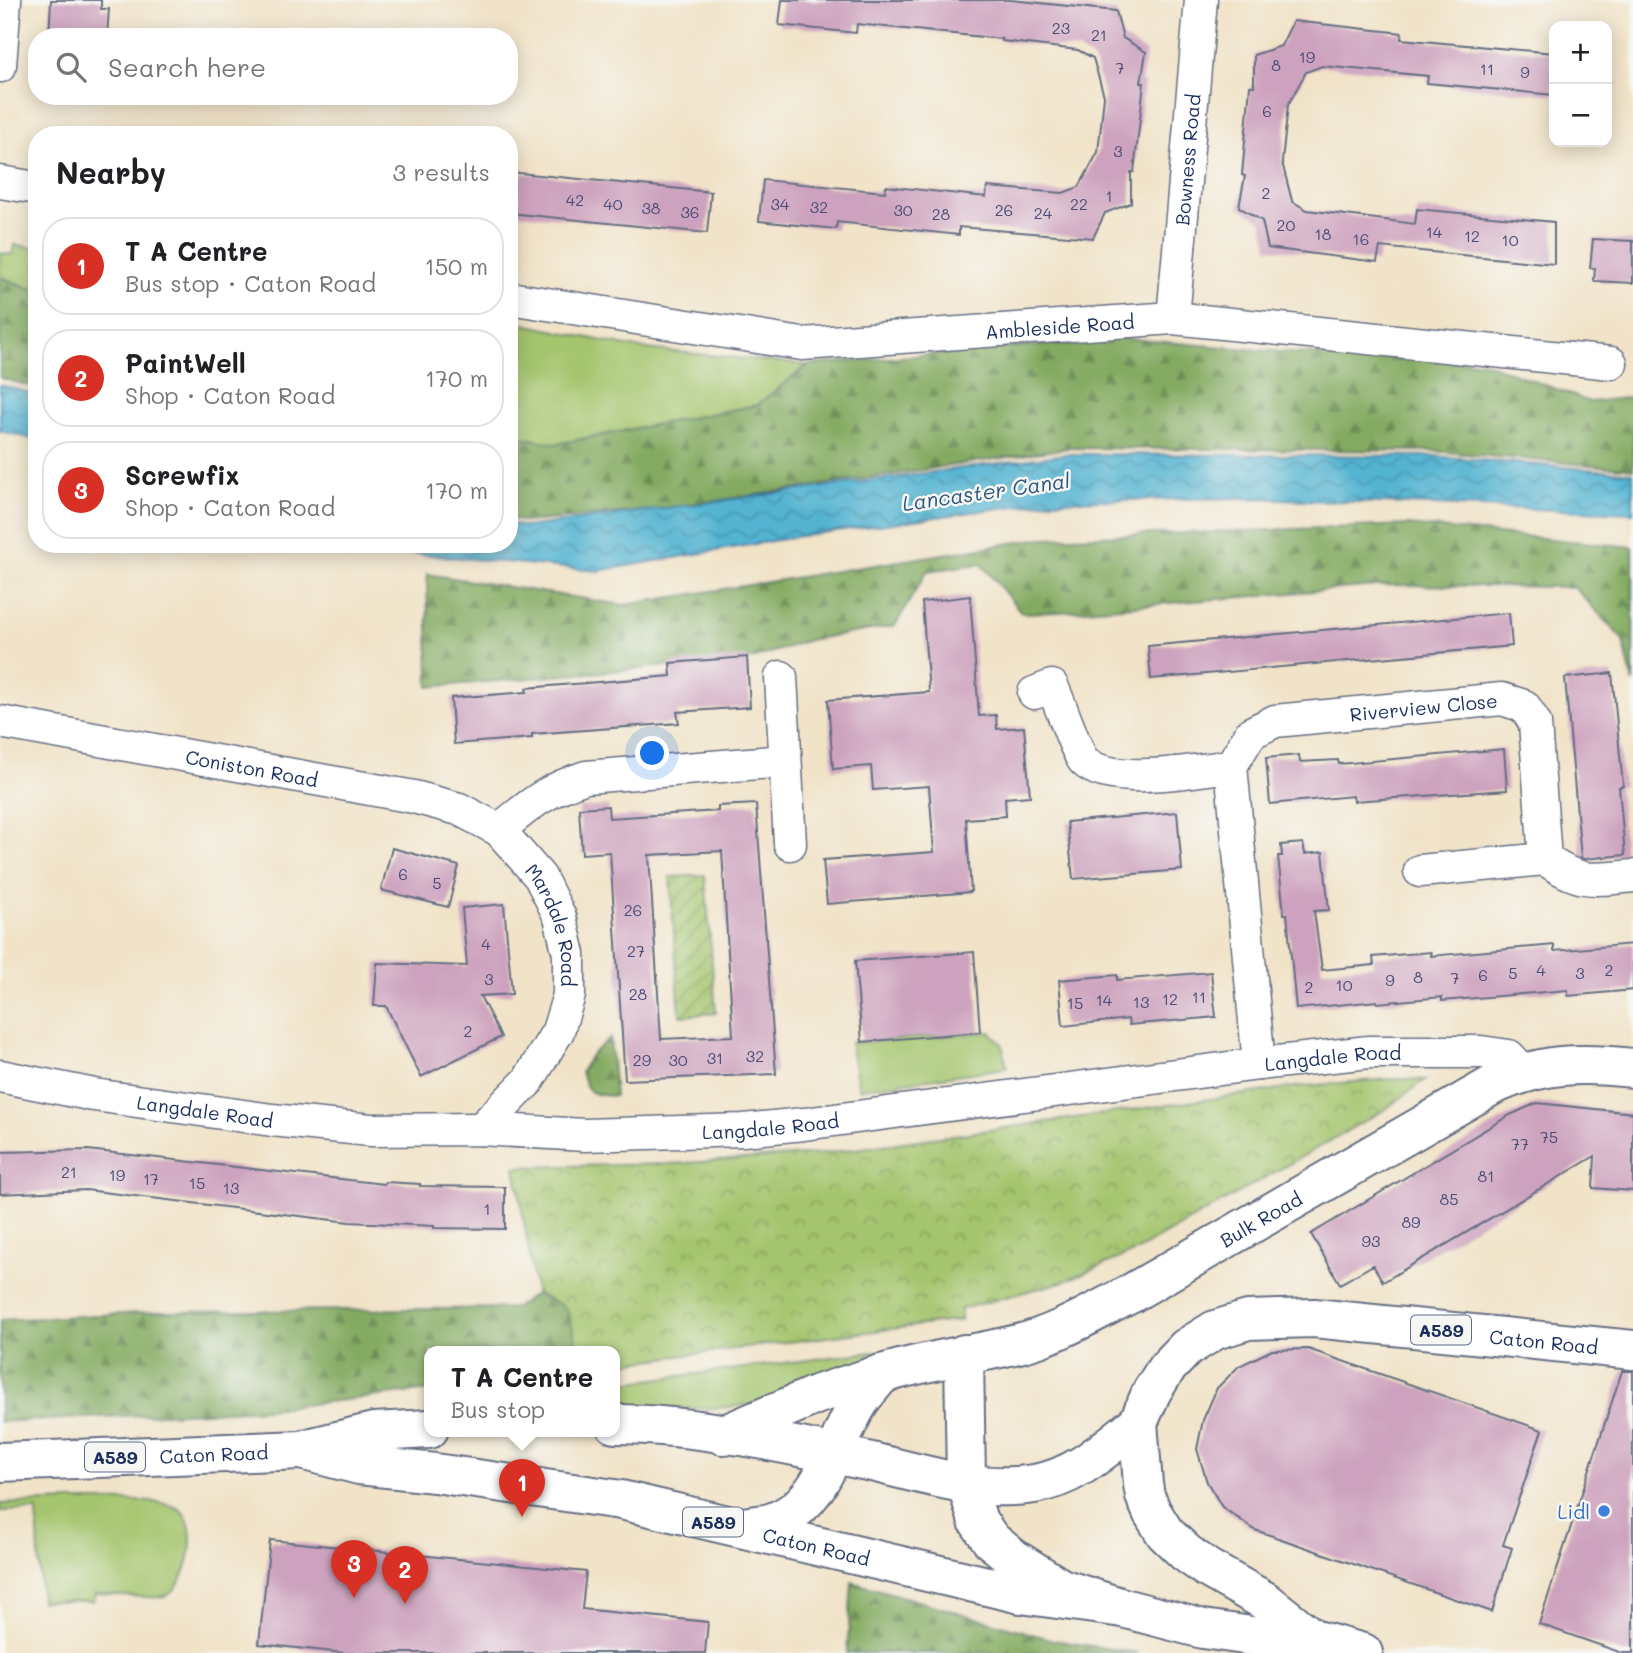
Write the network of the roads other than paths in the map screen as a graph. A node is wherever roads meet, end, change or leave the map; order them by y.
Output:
1 (5, 0) edge
2 (1201, 0) edge
3 (0, 66) edge
4 (0, 182) edge
5 (28, 187) edge
6 (518, 299) edge
7 (1173, 318) junction
8 (1611, 363) dead end
9 (781, 677) dead end
10 (1034, 693) dead end
11 (0, 722) edge
12 (785, 761) junction
13 (1231, 766) junction
14 (499, 830) junction
15 (790, 844) dead end
16 (1545, 859) junction
17 (1420, 871) dead end
18 (1633, 876) edge
19 (1259, 1064) junction
20 (1633, 1068) edge
21 (1524, 1072) junction
22 (4, 1079) edge
23 (481, 1129) junction
24 (1633, 1350) edge
25 (964, 1354) junction
26 (882, 1374) junction
27 (1138, 1423) junction
28 (620, 1424) edge
29 (424, 1429) edge
30 (723, 1434) junction
31 (301, 1450) junction
32 (834, 1454) junction
33 (0, 1462) edge
34 (966, 1482) junction
35 (736, 1528) junction
36 (1123, 1608) junction
37 (1313, 1639) junction
38 (1363, 1653) edge

1 - 3 street
2 - 7 street, Bowness Road
4 - 5 street
6 - 7 street, Ambleside Road
7 - 8 street, Ambleside Road
9 - 12 street
10 - 13 street
11 - 14 street, Coniston Road
12 - 14 street
12 - 15 street
13 - 16 street, Riverview Close
13 - 19 street
14 - 23 street, Mardale Road
16 - 17 street
16 - 18 street
19 - 21 street, Langdale Road
19 - 23 street, Langdale Road
20 - 21 main road, Bulk Road
21 - 25 main road, Bulk Road
22 - 23 street, Langdale Road
24 - 27 main road, Caton Road / A589
25 - 26 main road, Bulk Road
25 - 34 main road
26 - 30 main road, Bulk Road
26 - 32 main road
27 - 34 main road, A589
27 - 37 main road, A589
28 - 30 main road, A589
29 - 31 main road, Caton Road / A589
30 - 32 main road, A589
31 - 33 main road, Caton Road / A589
31 - 35 main road, Caton Road / A589
32 - 34 main road, A589
32 - 35 main road
34 - 36 main road
35 - 36 main road, Caton Road / A589
36 - 37 main road, A589
37 - 38 main road, A589

